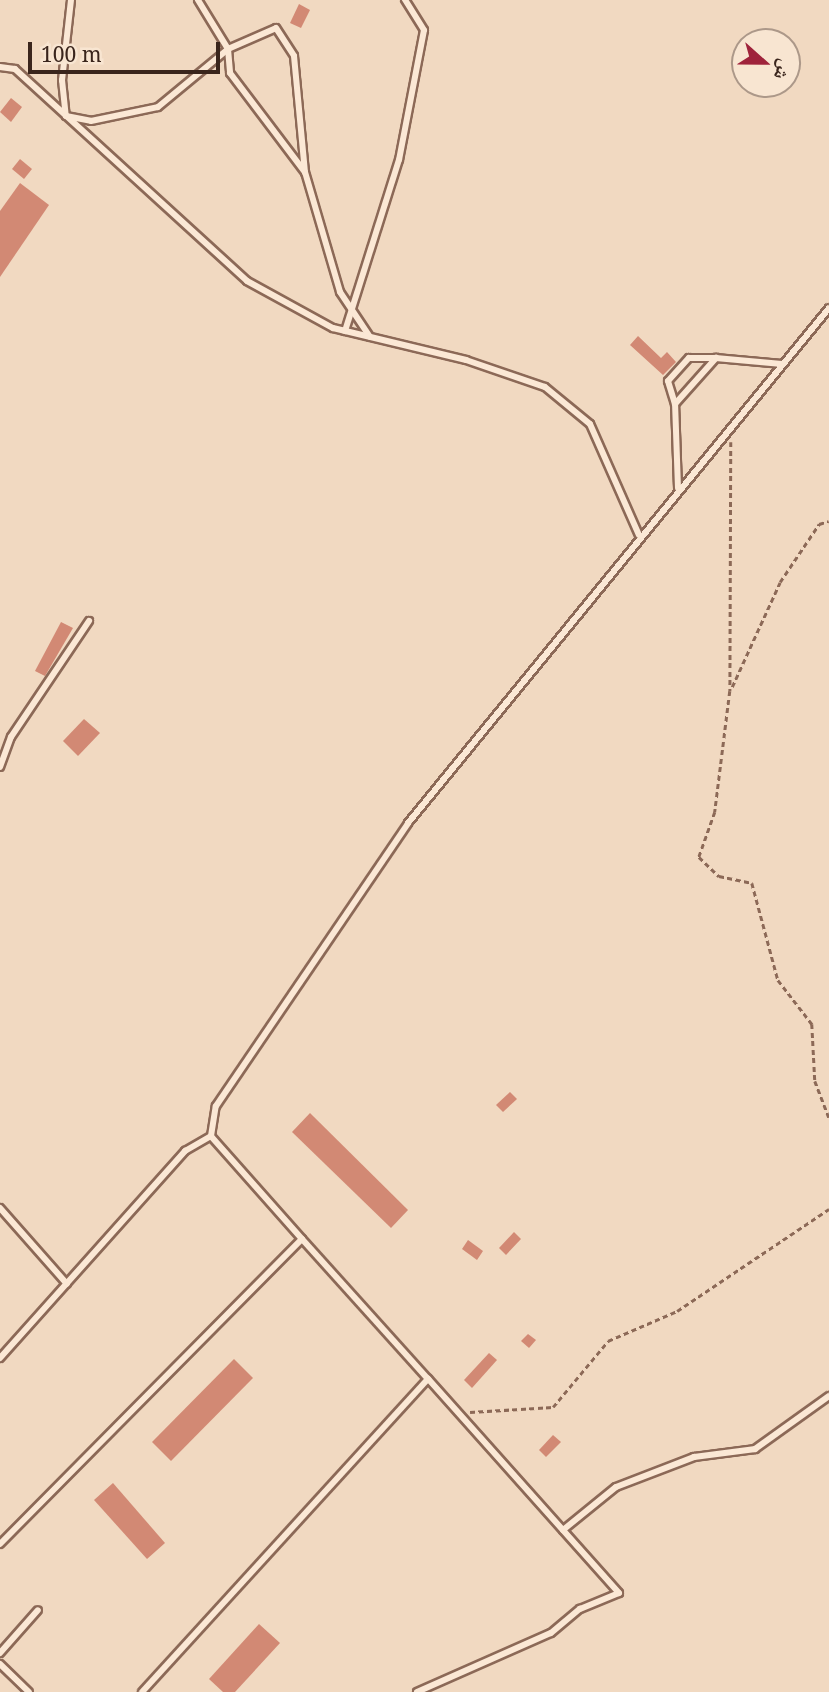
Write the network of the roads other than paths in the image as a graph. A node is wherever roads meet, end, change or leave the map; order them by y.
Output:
1 (71, 0) edge
2 (198, 0) edge
3 (405, 0) edge
4 (228, 49) junction
5 (0, 67) edge
6 (66, 116) junction
7 (305, 172) junction
8 (351, 308) junction
9 (829, 308) edge
10 (345, 331) junction
11 (371, 337) junction
12 (716, 358) junction
13 (782, 364) junction
14 (675, 404) junction
15 (678, 488) junction
16 (639, 535) junction
17 (89, 621) dead end
18 (0, 767) edge
19 (211, 1136) junction
20 (0, 1208) edge
21 (303, 1239) junction
22 (67, 1284) junction
23 (0, 1358) edge
24 (428, 1380) junction
25 (829, 1396) edge
26 (563, 1530) junction
27 (0, 1544) edge
28 (38, 1610) dead end
29 (0, 1653) edge
30 (0, 1664) edge
31 (29, 1692) edge
32 (142, 1692) edge
33 (417, 1692) edge

1 - 6 lane
2 - 4 lane
3 - 8 lane
4 - 6 lane
4 - 7 lane
4 - 7 lane
5 - 6 lane
6 - 10 lane
7 - 8 lane
8 - 10 lane
8 - 11 lane
9 - 13 lane
10 - 11 lane
11 - 16 lane
12 - 13 lane
12 - 14 lane
12 - 14 lane
13 - 15 lane
14 - 15 lane
15 - 16 lane
16 - 19 lane
17 - 18 lane
19 - 21 lane
19 - 22 lane
20 - 22 lane
21 - 24 lane
21 - 27 lane
22 - 23 lane
24 - 26 lane
24 - 32 lane
25 - 26 lane
26 - 33 lane
28 - 29 lane
30 - 31 lane

